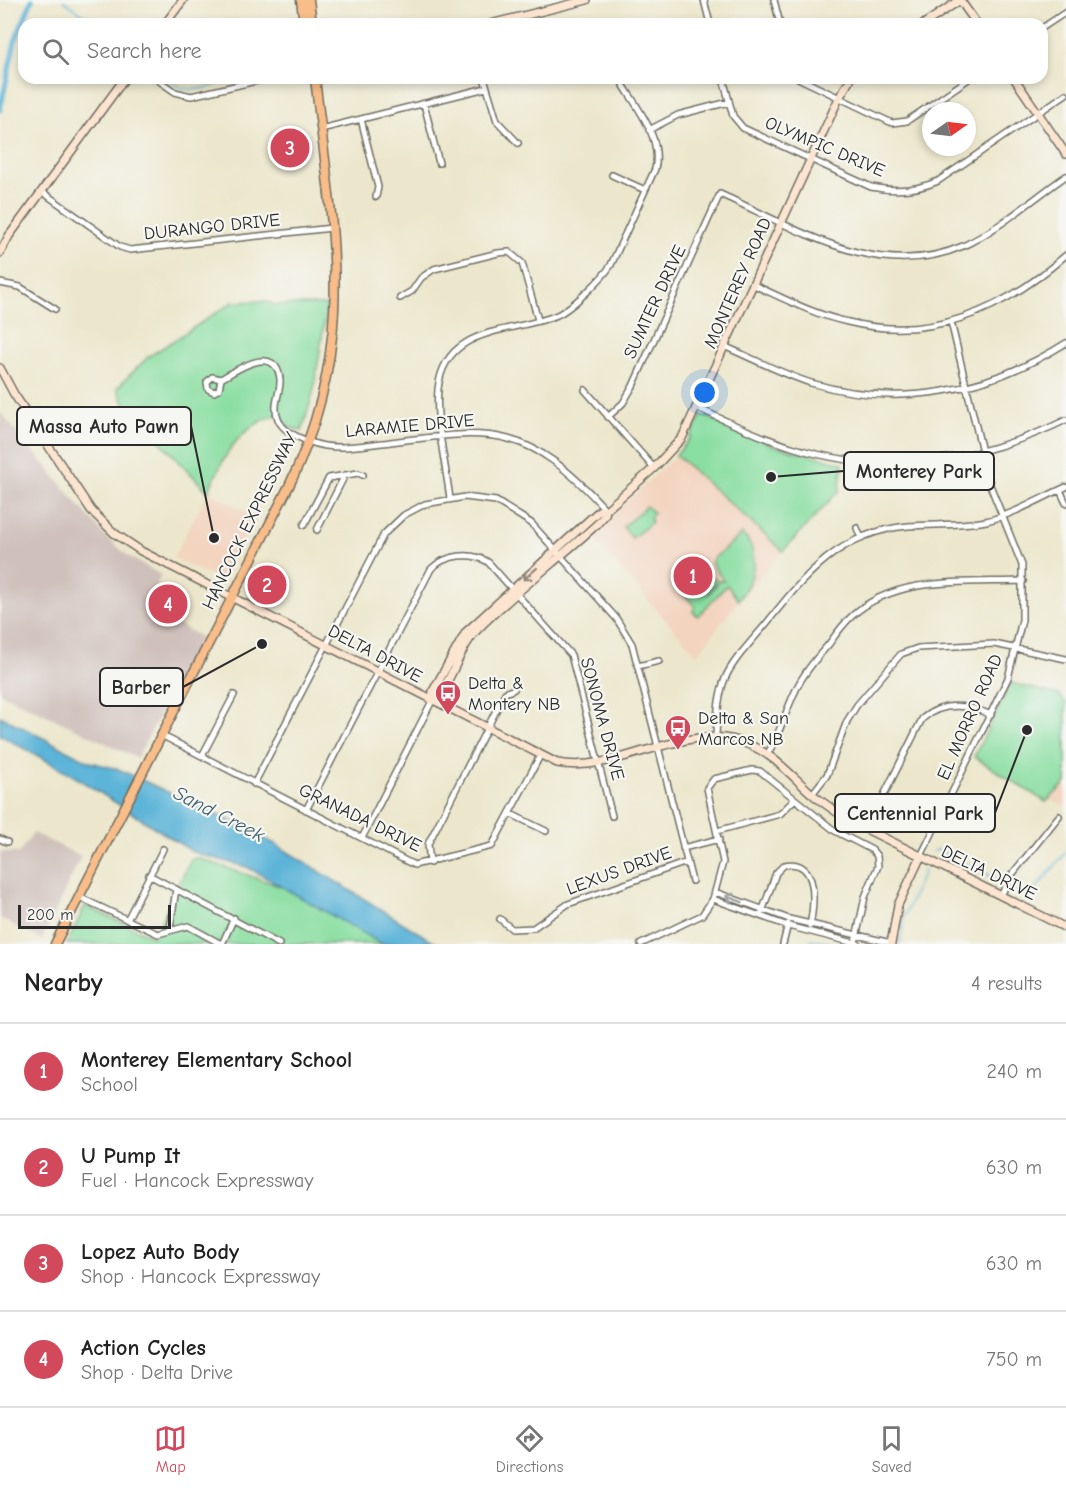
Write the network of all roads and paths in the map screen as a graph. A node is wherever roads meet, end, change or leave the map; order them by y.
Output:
1 (183, 0) edge
2 (301, 0) edge
3 (309, 0) edge
4 (587, 0) edge
5 (704, 0) edge
6 (774, 0) edge
7 (960, 0) edge
8 (1066, 12) edge
9 (170, 18) edge
10 (303, 18) edge
11 (311, 18) edge
12 (514, 18) edge
13 (708, 18) edge
14 (778, 18) edge
15 (933, 18) edge
16 (973, 18) edge
17 (1048, 24) edge
18 (121, 84) edge
19 (164, 84) edge
20 (243, 84) edge
21 (316, 84) edge
22 (485, 84) edge
23 (623, 84) edge
24 (724, 84) edge
25 (810, 84) edge
26 (847, 84) edge
27 (961, 84) edge
28 (1018, 84) edge
29 (486, 88) junction
30 (1066, 94) edge
31 (839, 98) junction
32 (729, 102) junction
33 (424, 104) junction
34 (1038, 113) junction
35 (361, 119) junction
36 (321, 129) junction
37 (649, 130) junction
38 (518, 143) dead end
39 (1066, 154) edge
40 (811, 160) junction
41 (439, 163) dead end
42 (612, 175) dead end
43 (1066, 177) edge
44 (645, 190) junction
45 (41, 191) junction
46 (376, 196) dead end
47 (783, 222) junction
48 (332, 228) junction
49 (0, 253) edge
50 (1066, 255) edge
51 (0, 283) edge
52 (754, 285) junction
53 (400, 298) dead end
54 (55, 309) dead end
55 (538, 320) junction
56 (951, 322) junction
57 (1066, 343) edge
58 (726, 347) junction
59 (0, 368) edge
60 (221, 379) dead end
61 (967, 387) junction
62 (585, 390) dead end
63 (698, 408) junction
64 (608, 417) junction
65 (1066, 420) edge
66 (442, 435) junction
67 (309, 442) junction
68 (983, 453) junction
69 (654, 468) junction
70 (345, 475) junction
71 (363, 475) dead end
72 (1063, 488) edge
73 (450, 499) junction
74 (1066, 503) edge
75 (606, 510) junction
76 (1002, 516) junction
77 (304, 525) dead end
78 (857, 528) dead end
79 (317, 530) dead end
80 (861, 538) junction
81 (559, 554) junction
82 (1023, 581) junction
83 (515, 592) junction
84 (231, 597) junction
85 (326, 645) junction
86 (1017, 648) junction
87 (1066, 659) edge
88 (659, 661) dead end
89 (638, 666) junction
90 (377, 672) junction
91 (514, 689) dead end
92 (234, 695) dead end
93 (432, 701) junction
94 (991, 715) junction
95 (487, 729) junction
96 (161, 735) junction
97 (716, 737) junction
98 (658, 748) junction
99 (767, 755) junction
100 (202, 756) junction
101 (540, 756) junction
102 (599, 762) junction
103 (255, 784) junction
104 (812, 794) junction
105 (794, 800) junction
106 (306, 810) junction
107 (511, 814) junction
108 (612, 816) dead end
109 (1059, 816) dead end
110 (867, 830) junction
111 (546, 831) dead end
112 (717, 831) junction
113 (362, 838) junction
114 (0, 839) edge
115 (718, 839) junction
116 (7, 842) dead end
117 (684, 848) junction
118 (163, 849) dead end
119 (921, 856) junction
120 (687, 862) junction
121 (430, 863) junction
122 (149, 875) junction
123 (692, 881) dead end
124 (176, 889) junction
125 (715, 892) junction
126 (1001, 896) junction
127 (79, 897) junction
128 (713, 899) junction
129 (762, 909) junction
130 (760, 917) junction
131 (234, 918) junction
132 (500, 919) dead end
133 (789, 919) junction
134 (127, 920) junction
135 (788, 926) junction
136 (809, 928) junction
137 (1066, 928) edge
138 (170, 930) junction
139 (857, 936) junction
140 (55, 944) edge
141 (221, 944) edge
142 (279, 944) edge
143 (642, 944) edge
144 (783, 944) edge
145 (856, 944) edge
146 (891, 944) edge

1 - 9 main road
2 - 10 main road
3 - 11 main road
4 - 12 main road
5 - 13 street
6 - 14 street
7 - 15 main road
7 - 16 main road
8 - 17 street
18 - 45 main road
19 - 20 street
21 - 36 main road, HANCOCK EXPRESSWAY
22 - 29 street
23 - 37 street
24 - 32 street, OLYMPIC DRIVE
25 - 31 street
26 - 31 main road, MONTEREY ROAD
27 - 31 street
28 - 34 main road
29 - 33 street
29 - 38 street
30 - 34 street, OLYMPIC DRIVE
31 - 40 main road, MONTEREY ROAD
32 - 37 street
32 - 40 street, OLYMPIC DRIVE
33 - 35 street
33 - 41 street
34 - 39 main road
34 - 40 street, OLYMPIC DRIVE
35 - 36 street
35 - 46 street
36 - 48 main road, HANCOCK EXPRESSWAY
37 - 44 street
40 - 47 main road, MONTEREY ROAD
42 - 44 street
43 - 47 street
44 - 55 street
45 - 48 street, DURANGO DRIVE
45 - 49 main road
47 - 52 main road, MONTEREY ROAD
47 - 64 street, SUMTER DRIVE
48 - 67 main road, HANCOCK EXPRESSWAY
50 - 56 street
51 - 54 street
52 - 56 street
52 - 58 main road, MONTEREY ROAD
53 - 55 street
55 - 66 street
56 - 61 street, EL MORRO ROAD
57 - 61 street
58 - 61 street
58 - 63 main road, MONTEREY ROAD
59 - 84 main road, DELTA DRIVE
60 - 67 street, LARAMIE DRIVE
61 - 68 street, EL MORRO ROAD
62 - 64 street
63 - 68 street
63 - 69 main road, MONTEREY ROAD
64 - 69 street
65 - 68 street
66 - 67 street, LARAMIE DRIVE
66 - 73 street
66 - 75 street, LARAMIE DRIVE
67 - 84 main road, HANCOCK EXPRESSWAY
68 - 76 street, EL MORRO ROAD
69 - 75 main road, MONTEREY ROAD
70 - 71 street
70 - 77 street
70 - 79 street
72 - 74 street
72 - 76 street
73 - 81 street
73 - 85 street
75 - 81 main road, MONTEREY ROAD
76 - 80 street
76 - 82 street, EL MORRO ROAD
78 - 80 street
80 - 97 street
81 - 83 main road, MONTEREY ROAD
81 - 89 street
82 - 86 street, EL MORRO ROAD
82 - 99 street
83 - 90 street, SONOMA DRIVE
83 - 93 main road, MONTEREY ROAD
83 - 102 street, SONOMA DRIVE
84 - 85 main road, DELTA DRIVE
84 - 96 main road, HANCOCK EXPRESSWAY
85 - 90 main road, DELTA DRIVE
85 - 103 street
86 - 87 street
86 - 94 street, EL MORRO ROAD
86 - 104 street
88 - 89 street
89 - 98 street
90 - 93 main road, DELTA DRIVE
90 - 106 street, SONOMA DRIVE
91 - 95 street
92 - 100 street
93 - 95 main road, DELTA DRIVE
93 - 113 street, MONTEREY ROAD
94 - 110 street
94 - 119 street, EL MORRO ROAD
95 - 101 main road, DELTA DRIVE
95 - 121 street
96 - 100 street, GRANADA DRIVE
96 - 127 main road, HANCOCK EXPRESSWAY
97 - 98 main road, DELTA DRIVE
97 - 99 main road, DELTA DRIVE
98 - 102 main road, DELTA DRIVE
98 - 117 street
99 - 104 main road, DELTA DRIVE
100 - 103 street, GRANADA DRIVE
101 - 102 main road, DELTA DRIVE
101 - 107 street, GRANADA DRIVE
102 - 108 street, SONOMA DRIVE
103 - 106 street, GRANADA DRIVE
104 - 110 main road, DELTA DRIVE
105 - 112 street
105 - 112 street
105 - 139 street
106 - 113 street, GRANADA DRIVE
107 - 111 street
107 - 121 street, GRANADA DRIVE
109 - 126 street
110 - 119 main road, DELTA DRIVE
112 - 115 street
113 - 121 street, GRANADA DRIVE
114 - 116 street
115 - 117 street
115 - 125 street
117 - 120 street
118 - 122 street
119 - 126 main road, DELTA DRIVE
119 - 146 main road, EL MORRO ROAD
120 - 123 street
120 - 132 street, LEXUS DRIVE
122 - 124 street
122 - 134 street
124 - 131 street
124 - 138 street
125 - 128 street
129 -> 125 street
126 - 137 main road, DELTA DRIVE
127 - 134 street
127 - 140 main road, HANCOCK EXPRESSWAY
128 - 130 street
128 - 143 street
129 - 130 street
129 - 133 street
129 - 136 street
130 - 135 street
131 - 141 street
131 - 142 street
133 - 135 street
133 - 136 street
134 - 138 street
135 - 136 street
135 - 144 street
136 - 139 street
136 - 145 street
138 - 141 street
139 - 145 street
139 - 146 street

